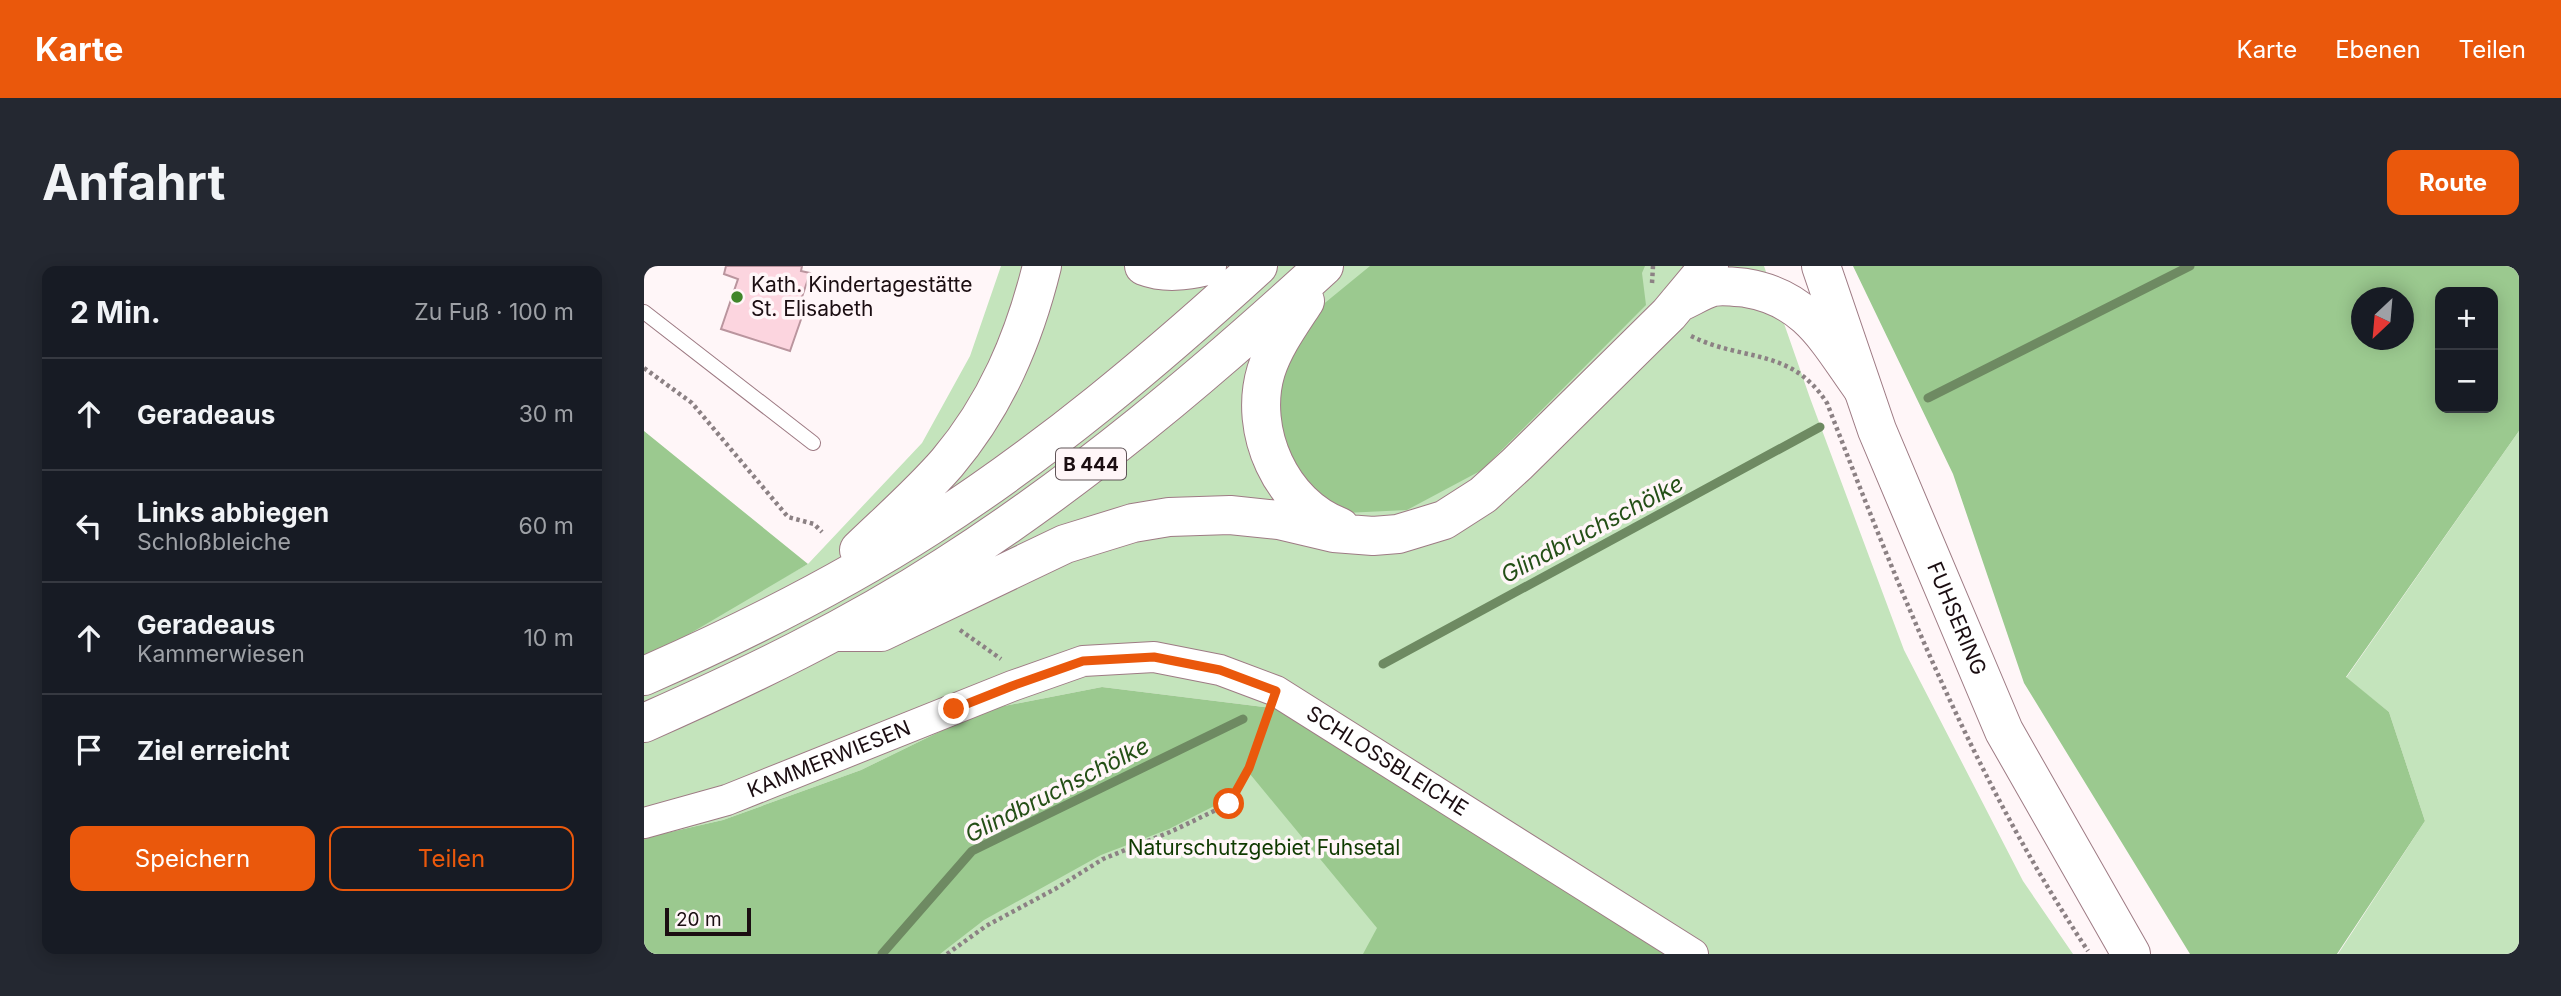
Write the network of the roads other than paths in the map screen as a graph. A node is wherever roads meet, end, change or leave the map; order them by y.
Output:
1 (1042, 266) edge
2 (1144, 266) edge
3 (1207, 266) edge
4 (1258, 266) edge
5 (1325, 266) edge
6 (1761, 266) edge
7 (1821, 266) edge
8 (1712, 276) edge
9 (644, 312) edge
10 (1861, 388) junction
11 (813, 443) dead end
12 (1373, 536) junction
13 (815, 593) junction
14 (835, 632) junction
15 (644, 676) edge
16 (1012, 686) joint
17 (644, 723) edge
18 (644, 823) edge
19 (1693, 954) edge
20 (2132, 954) edge

1 - 13 main road
2 - 3 main road
4 - 13 main road, B 444
5 - 12 main road
5 - 14 main road, B 444
6 - 8 main road
7 - 10 main road, FUHSERING
8 - 10 main road
8 - 12 main road
9 - 11 lane
10 - 20 main road, FUHSERING
12 - 14 main road
13 - 15 main road, B 444
14 - 17 main road, B 444
16 - 18 street, KAMMERWIESEN
16 - 19 street, SCHLOSSBLEICHE

